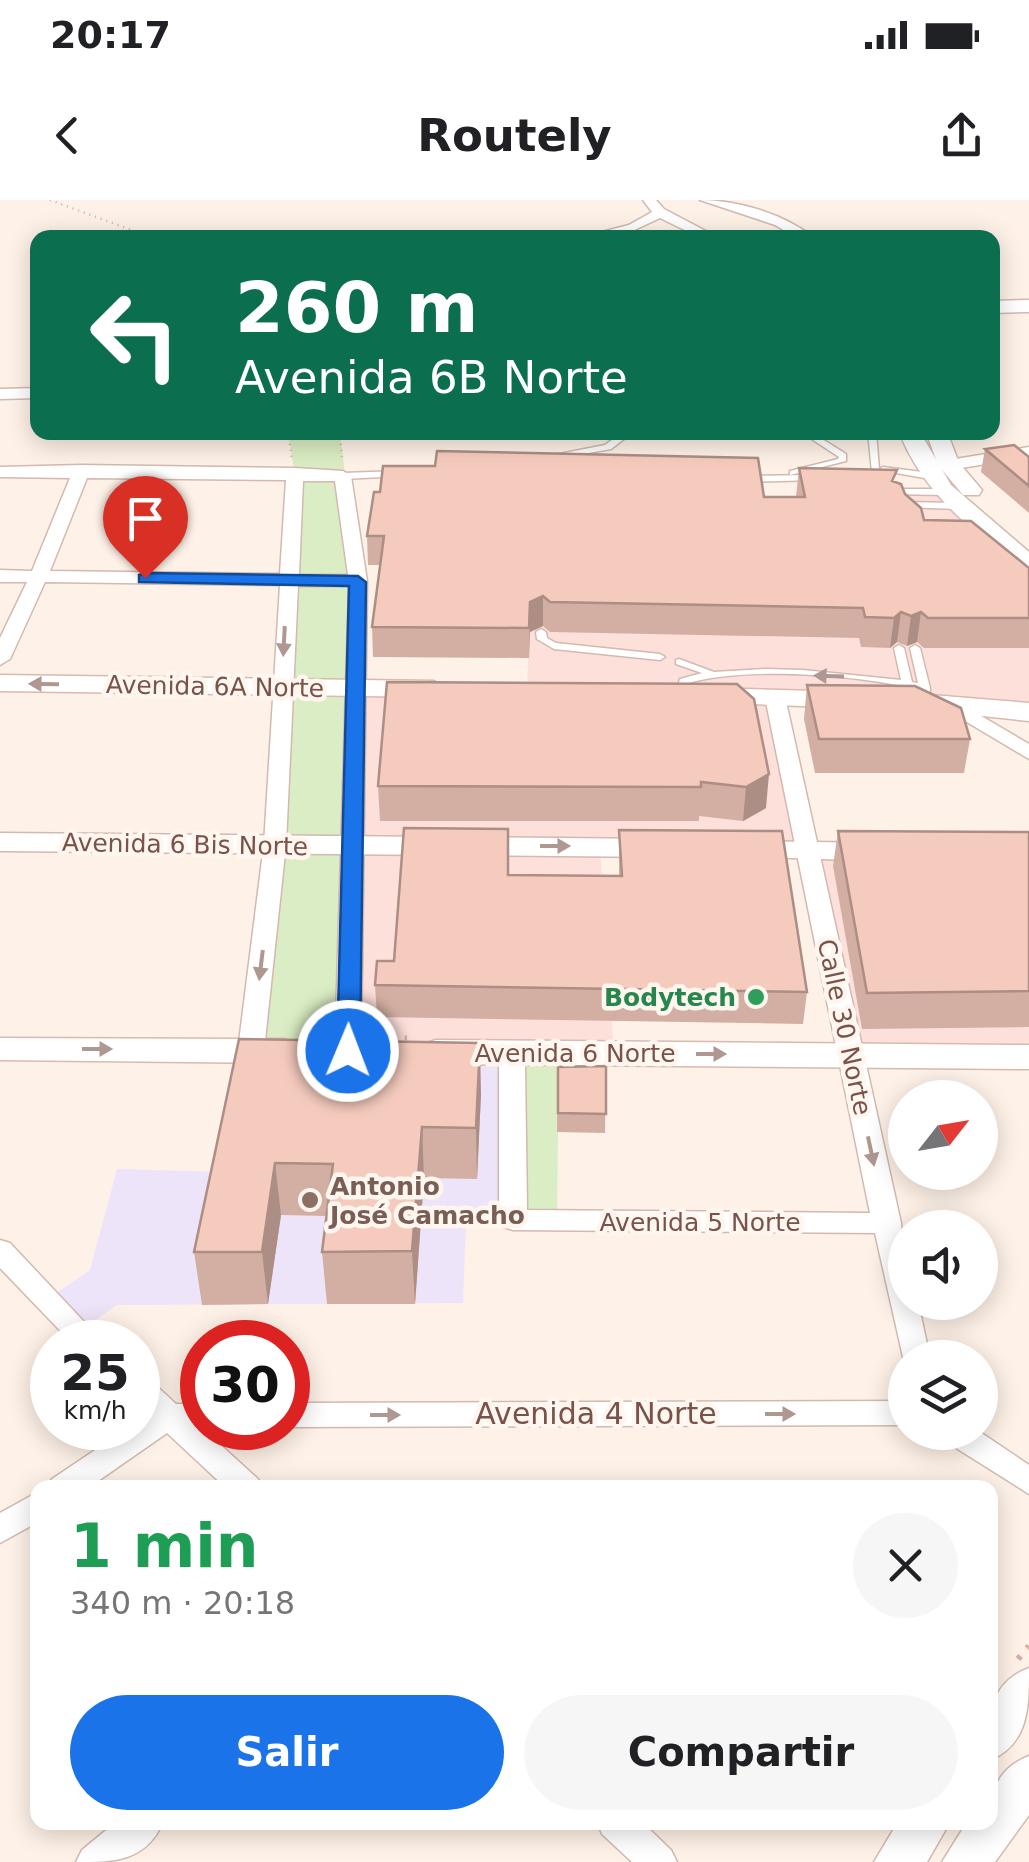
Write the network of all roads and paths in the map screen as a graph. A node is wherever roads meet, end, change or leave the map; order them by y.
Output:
1 (50, 200) edge
2 (706, 200) edge
3 (654, 206) edge
4 (131, 230) edge
5 (624, 230) edge
6 (697, 230) edge
7 (794, 230) edge
8 (1029, 306) edge
9 (1000, 307) edge
10 (30, 393) edge
11 (0, 394) edge
12 (341, 440) edge
13 (622, 440) edge
14 (818, 440) edge
15 (873, 440) edge
16 (914, 440) edge
17 (937, 440) edge
18 (1029, 452) edge
19 (541, 458) edge
20 (82, 470) junction
21 (875, 470) junction
22 (892, 470) junction
23 (0, 472) edge
24 (408, 473) edge
25 (295, 474) junction
26 (856, 474) edge
27 (343, 476) junction
28 (838, 476) edge
29 (737, 479) edge
30 (790, 480) junction
31 (941, 480) junction
32 (881, 492) edge
33 (895, 505) edge
34 (1029, 537) edge
35 (1029, 563) edge
36 (0, 576) edge
37 (39, 576) junction
38 (286, 582) junction
39 (358, 582) junction
40 (542, 632) dead end
41 (899, 648) dead end
42 (916, 648) dead end
43 (660, 657) dead end
44 (0, 659) edge
45 (678, 662) dead end
46 (711, 672) junction
47 (907, 682) junction
48 (0, 683) edge
49 (282, 687) junction
50 (356, 688) junction
51 (454, 694) edge
52 (664, 698) joint
53 (774, 698) junction
54 (934, 698) junction
55 (1029, 703) edge
56 (992, 707) junction
57 (1029, 712) edge
58 (1029, 753) edge
59 (0, 842) edge
60 (275, 844) junction
61 (353, 845) junction
62 (807, 852) junction
63 (900, 852) edge
64 (0, 1049) edge
65 (251, 1050) junction
66 (348, 1051) junction
67 (851, 1055) junction
68 (514, 1057) junction
69 (1029, 1057) edge
70 (887, 1223) junction
71 (0, 1250) edge
72 (68, 1320) edge
73 (912, 1340) edge
74 (160, 1408) edge
75 (888, 1413) edge
76 (169, 1416) junction
77 (180, 1416) edge
78 (310, 1416) edge
79 (983, 1450) edge
80 (75, 1480) edge
81 (239, 1480) edge
82 (1029, 1480) edge
83 (30, 1510) edge
84 (0, 1530) edge
85 (1029, 1688) edge
86 (998, 1729) edge
87 (1029, 1777) edge
88 (998, 1819) edge
89 (135, 1830) edge
90 (624, 1830) edge
91 (921, 1830) edge
92 (990, 1830) edge
93 (95, 1862) edge
94 (658, 1862) edge
95 (898, 1862) edge
96 (966, 1862) edge

1 - 4 path
2 - 7 street
3 - 5 street
3 - 6 street
8 - 9 street
10 - 11 street
12 - 27 path
13 - 19 lane
14 - 30 lane
15 - 21 lane
16 - 31 street
17 - 31 street
18 - 31 street
20 - 23 street
20 - 25 street
20 - 37 street
21 - 22 lane
21 - 26 lane
22 - 31 lane
22 - 31 lane
24 - 27 lane
25 - 27 street
25 - 38 street
27 - 39 street
28 - 30 lane
29 - 30 lane
31 - 32 lane
31 - 33 lane
31 - 34 street
31 - 35 street
36 - 37 street
37 - 38 street
37 - 44 street
38 - 39 street
38 -> 49 street
39 - 50 street
40 - 43 lane
41 - 47 lane
42 - 54 lane
45 - 46 lane
47 -> 46 lane
46 - 52 lane
47 - 54 lane
49 -> 48 main road, Avenida 6A Norte
49 - 50 main road, Avenida 6A Norte
49 - 60 street
50 - 51 main road, Avenida 6A Norte
50 - 61 street
52 - 53 main road
53 - 54 main road
53 - 62 street, Calle 30 Norte
54 - 56 main road
54 - 58 street
55 - 56 street
56 - 57 main road
59 - 60 street, Avenida 6 Bis Norte
60 - 61 street, Avenida 6 Bis Norte
60 -> 65 street
61 -> 62 street, Avenida 6 Bis Norte
61 - 66 street
62 - 63 street, Avenida 6 Bis Norte
62 - 67 street, Calle 30 Norte
64 -> 65 main road, Avenida 6 Norte
65 - 66 main road, Avenida 6 Norte
66 - 68 main road, Avenida 6 Norte
68 -> 67 main road, Avenida 6 Norte
67 - 69 main road, Avenida 6 Norte
67 -> 70 street, Calle 30 Norte
68 - 70 street, Avenida 5 Norte
70 - 73 street, Calle 30 Norte
71 - 72 street
74 - 76 street
78 -> 75 street, Avenida 4 Norte
76 - 77 street
76 - 80 street
76 - 81 street
79 - 82 street
83 - 84 street
85 - 86 street
87 - 88 street
89 - 93 street
90 - 94 street
91 - 95 street
92 - 96 street

